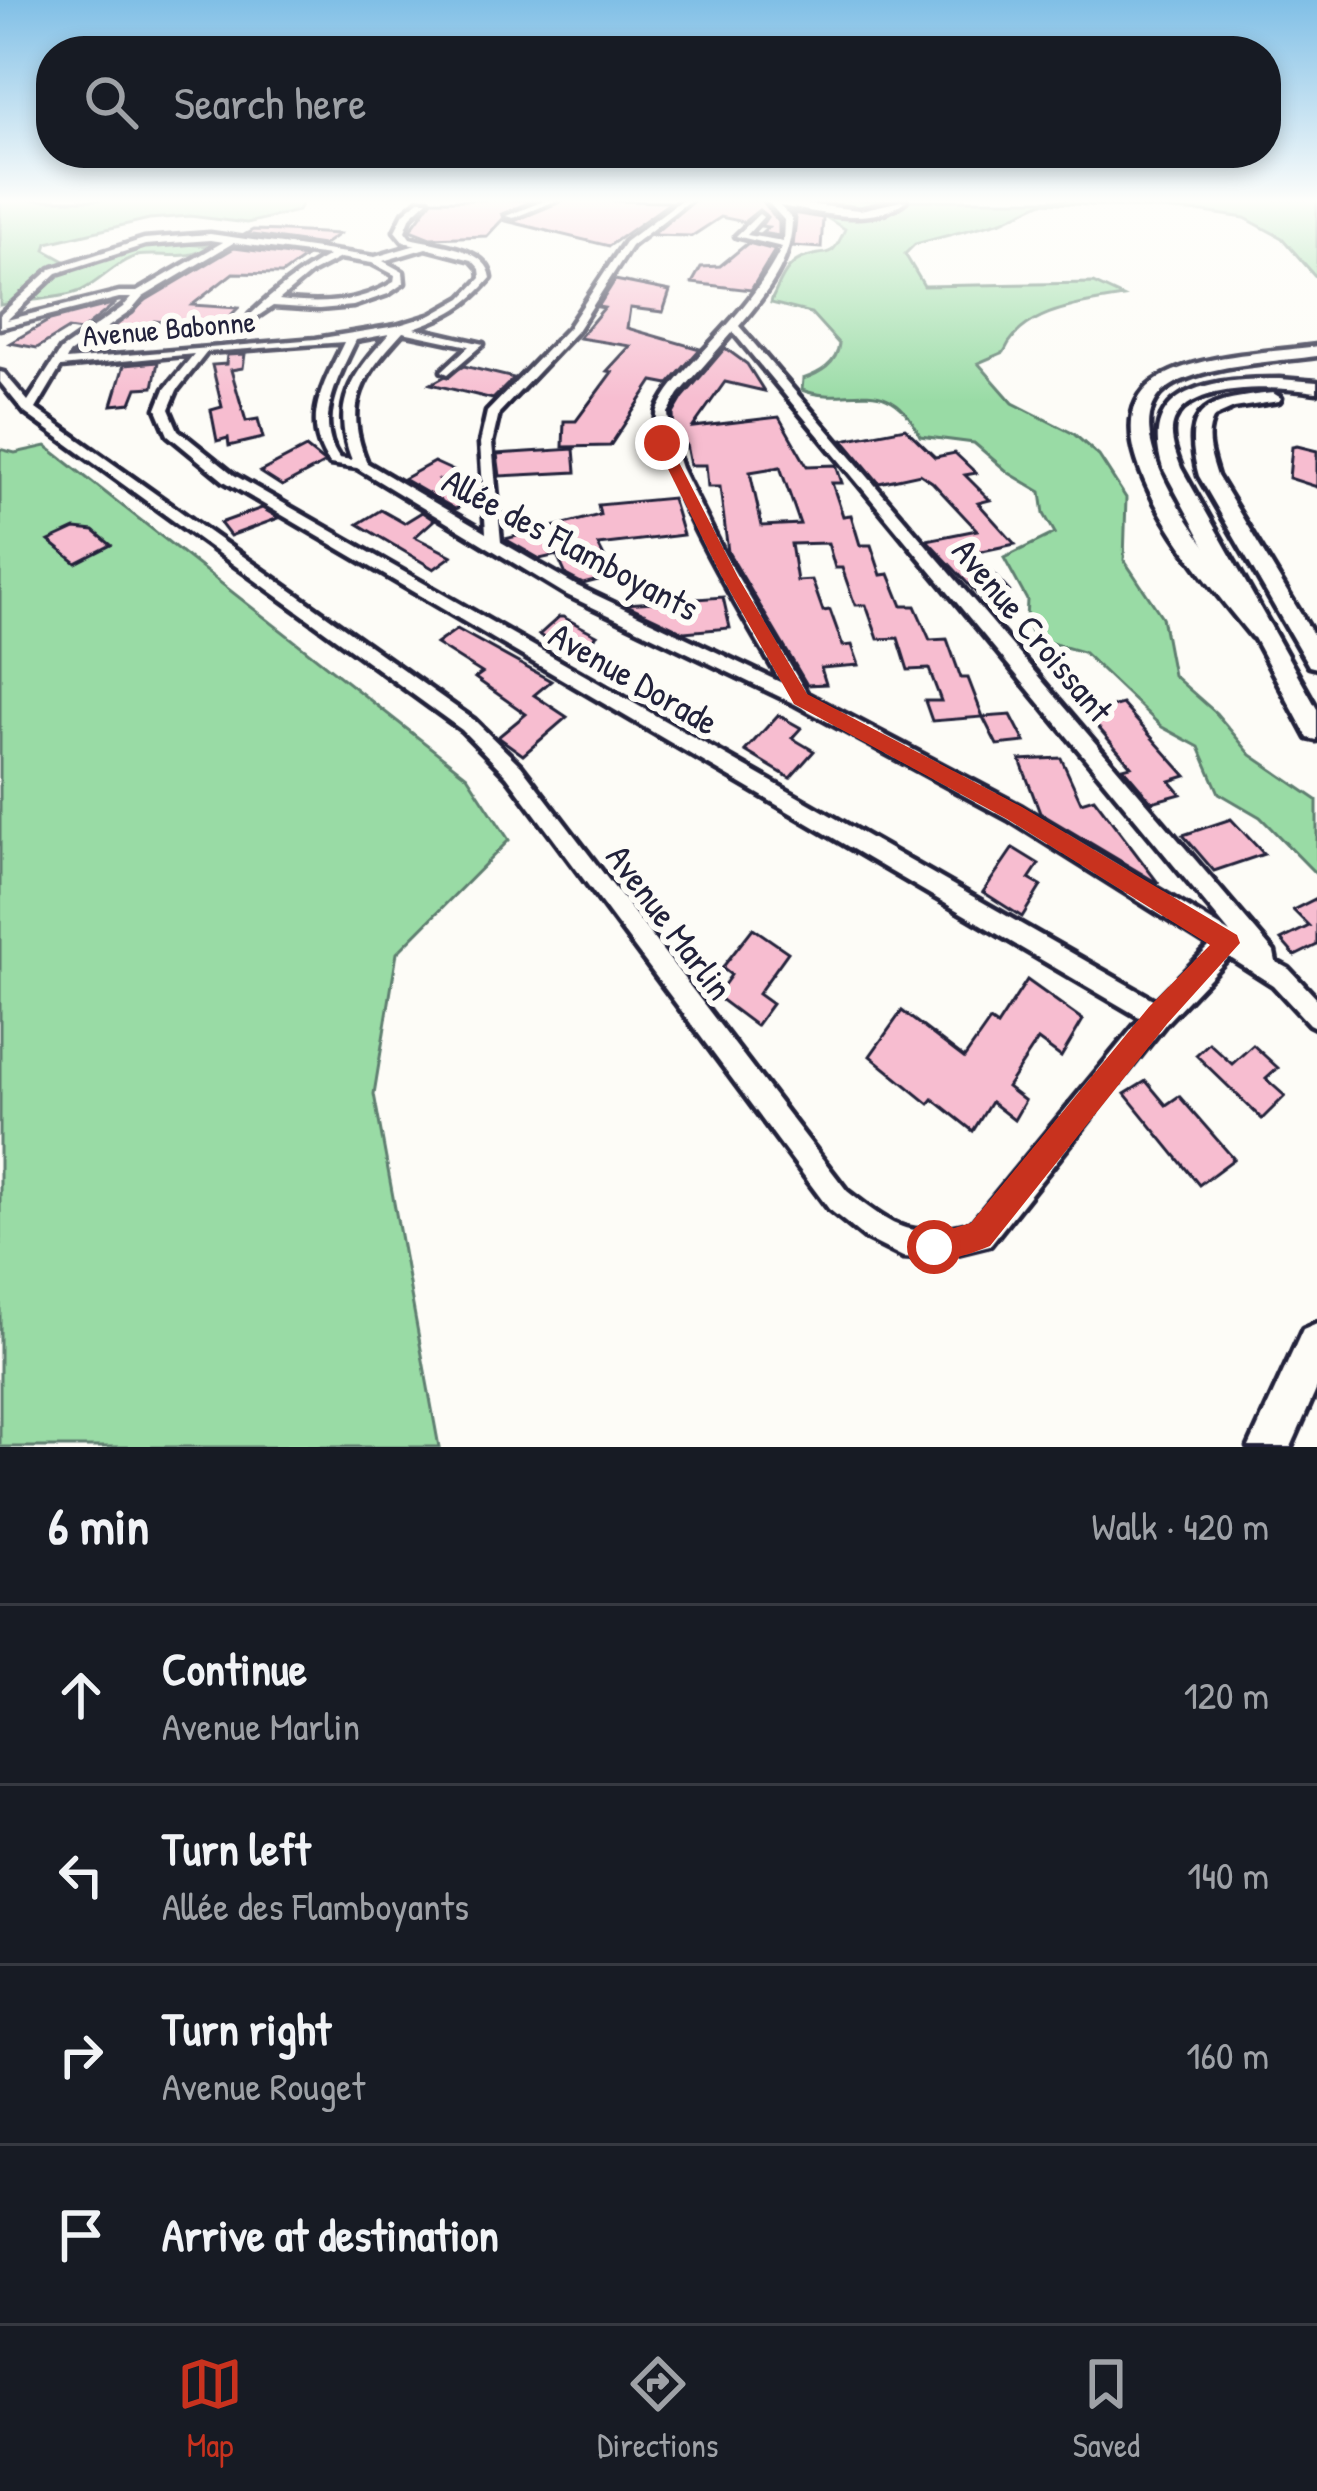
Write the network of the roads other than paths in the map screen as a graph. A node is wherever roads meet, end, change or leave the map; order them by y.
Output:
1 (63, 268) edge
2 (186, 268) edge
3 (315, 268) edge
4 (388, 268) edge
5 (485, 268) edge
6 (613, 268) edge
7 (776, 268) edge
8 (139, 295) junction
9 (268, 302) junction
10 (255, 315) dead end
11 (0, 323) edge
12 (733, 326) junction
13 (400, 328) junction
14 (352, 337) junction
15 (203, 350) junction
16 (1317, 351) edge
17 (58, 364) junction
18 (448, 371) dead end
19 (0, 376) edge
20 (1317, 387) edge
21 (1317, 400) edge
22 (29, 410) junction
23 (362, 465) junction
24 (494, 545) junction
25 (1261, 632) junction
26 (1317, 659) edge
27 (801, 699) junction
28 (1312, 722) edge
29 (1228, 943) junction
30 (1281, 977) junction
31 (1158, 1016) junction
32 (1317, 1016) edge
33 (1317, 1343) edge
34 (1270, 1447) edge

1 - 11 street
2 - 8 street
3 - 9 street
4 - 9 street
5 - 13 street, Avenue Babonne
6 - 24 street
7 - 12 street
8 - 11 street
8 - 17 street
9 - 10 street
12 - 27 street
12 - 30 street, Avenue Croissant
13 - 14 street, Avenue Babonne
13 - 18 street
13 - 23 street
14 - 15 street, Avenue Babonne
14 - 23 street, Allée des Flamboyants
15 - 17 street, Avenue Babonne
15 - 31 street, Avenue Dorade
16 - 25 main road
17 - 22 street
19 - 22 street, Avenue Marlin
20 - 25 street
21 - 26 street
22 - 31 street, Avenue Marlin
23 - 24 street, Allée des Flamboyants
24 - 27 street, Allée des Flamboyants
25 - 28 street
27 - 29 street, Allée des Flamboyants
29 - 30 street, Allée des Flamboyants
29 - 31 street, Avenue Marlin
30 - 32 street, Allée des Flamboyants
33 - 34 street

